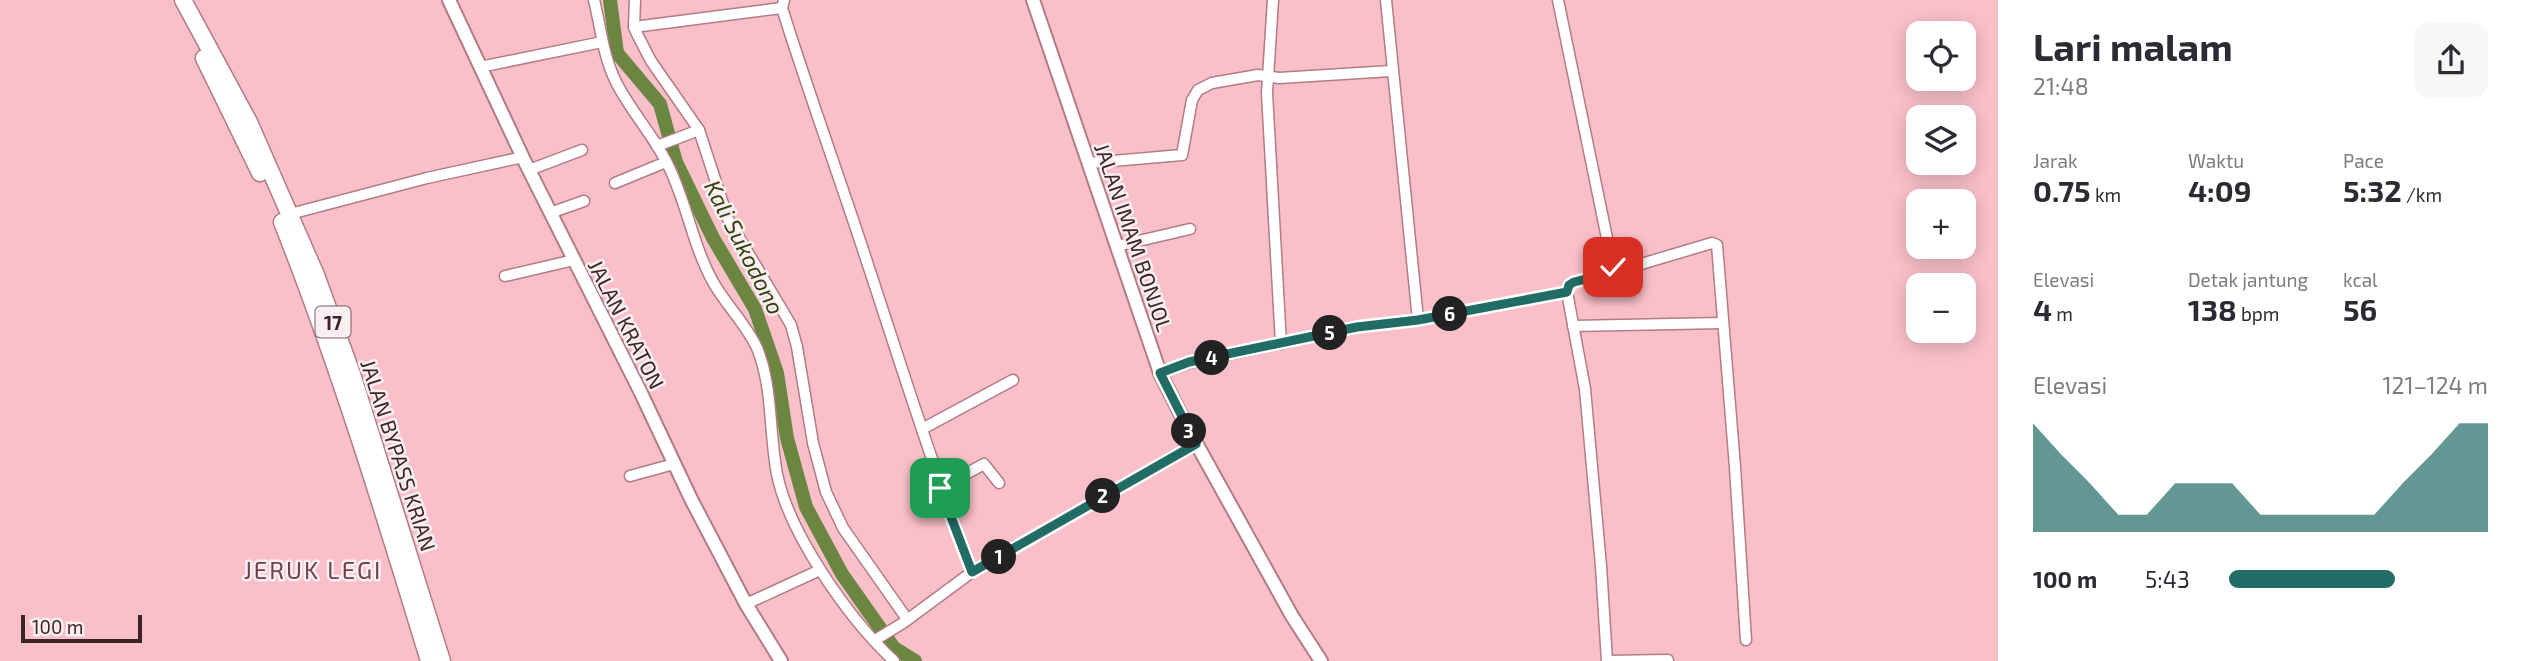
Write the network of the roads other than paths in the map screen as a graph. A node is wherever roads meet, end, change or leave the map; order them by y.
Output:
1 (170, 0) edge
2 (183, 0) edge
3 (449, 0) edge
4 (594, 0) edge
5 (635, 0) edge
6 (1033, 0) edge
7 (1273, 0) edge
8 (1386, 0) edge
9 (1558, 0) edge
10 (783, 4) edge
11 (634, 27) junction
12 (602, 42) junction
13 (480, 67) junction
14 (1391, 71) junction
15 (1267, 78) junction
16 (695, 131) junction
17 (661, 145) junction
18 (582, 150) dead end
19 (523, 157) junction
20 (666, 162) junction
21 (1089, 163) junction
22 (529, 170) junction
23 (615, 183) dead end
24 (584, 201) dead end
25 (550, 213) junction
26 (290, 214) junction
27 (1190, 229) dead end
28 (1117, 246) junction
29 (574, 260) junction
30 (1614, 272) junction
31 (505, 276) dead end
32 (1567, 292) junction
33 (1418, 320) junction
34 (1722, 323) junction
35 (1573, 326) junction
36 (1281, 344) junction
37 (1160, 373) junction
38 (1013, 380) dead end
39 (922, 429) junction
40 (1196, 444) junction
41 (674, 464) junction
42 (629, 476) dead end
43 (999, 483) dead end
44 (940, 488) junction
45 (820, 570) junction
46 (972, 572) junction
47 (746, 604) junction
48 (905, 621) junction
49 (878, 638) junction
50 (1746, 640) dead end
51 (1668, 660) edge
52 (429, 661) edge
53 (442, 661) edge
54 (781, 661) edge
55 (894, 661) edge
56 (1321, 661) edge

1 - 52 highway, JALAN BYPASS KRIAN / 17
2 - 26 highway, JALAN BYPASS KRIAN / 17
3 - 13 street, JALAN KRATON
4 - 12 street
5 - 11 street
6 - 21 street, JALAN IMAM BONJOL
7 - 15 street
8 - 14 street
9 - 30 street
10 - 11 street
10 - 39 street
11 - 16 street
12 - 13 street
12 - 17 street
13 - 19 street, JALAN KRATON
14 - 15 street
14 - 33 street
15 - 21 street
15 - 36 street
16 - 17 street
16 - 48 street
17 - 20 street
18 - 22 street
19 - 22 street, JALAN KRATON
19 - 26 street
20 - 23 street
20 - 45 street
21 - 28 street, JALAN IMAM BONJOL
22 - 25 street, JALAN KRATON
24 - 25 street
25 - 29 street, JALAN KRATON
26 - 53 highway, JALAN BYPASS KRIAN / 17
27 - 28 street
28 - 37 street, JALAN IMAM BONJOL
29 - 31 street
29 - 41 street, JALAN KRATON
30 - 32 street
30 - 34 street
32 - 33 street
32 - 35 street
33 - 36 street
34 - 35 street
34 - 50 street
35 - 51 street
36 - 37 street
37 - 40 street, JALAN IMAM BONJOL
38 - 39 street
39 - 44 street
40 - 46 street
40 - 56 street, JALAN IMAM BONJOL
41 - 42 street
41 - 47 street, JALAN KRATON
43 - 44 street
44 - 46 street
45 - 47 street
45 - 49 street
46 - 48 street
47 - 54 street, JALAN KRATON
48 - 49 street
49 - 55 street

